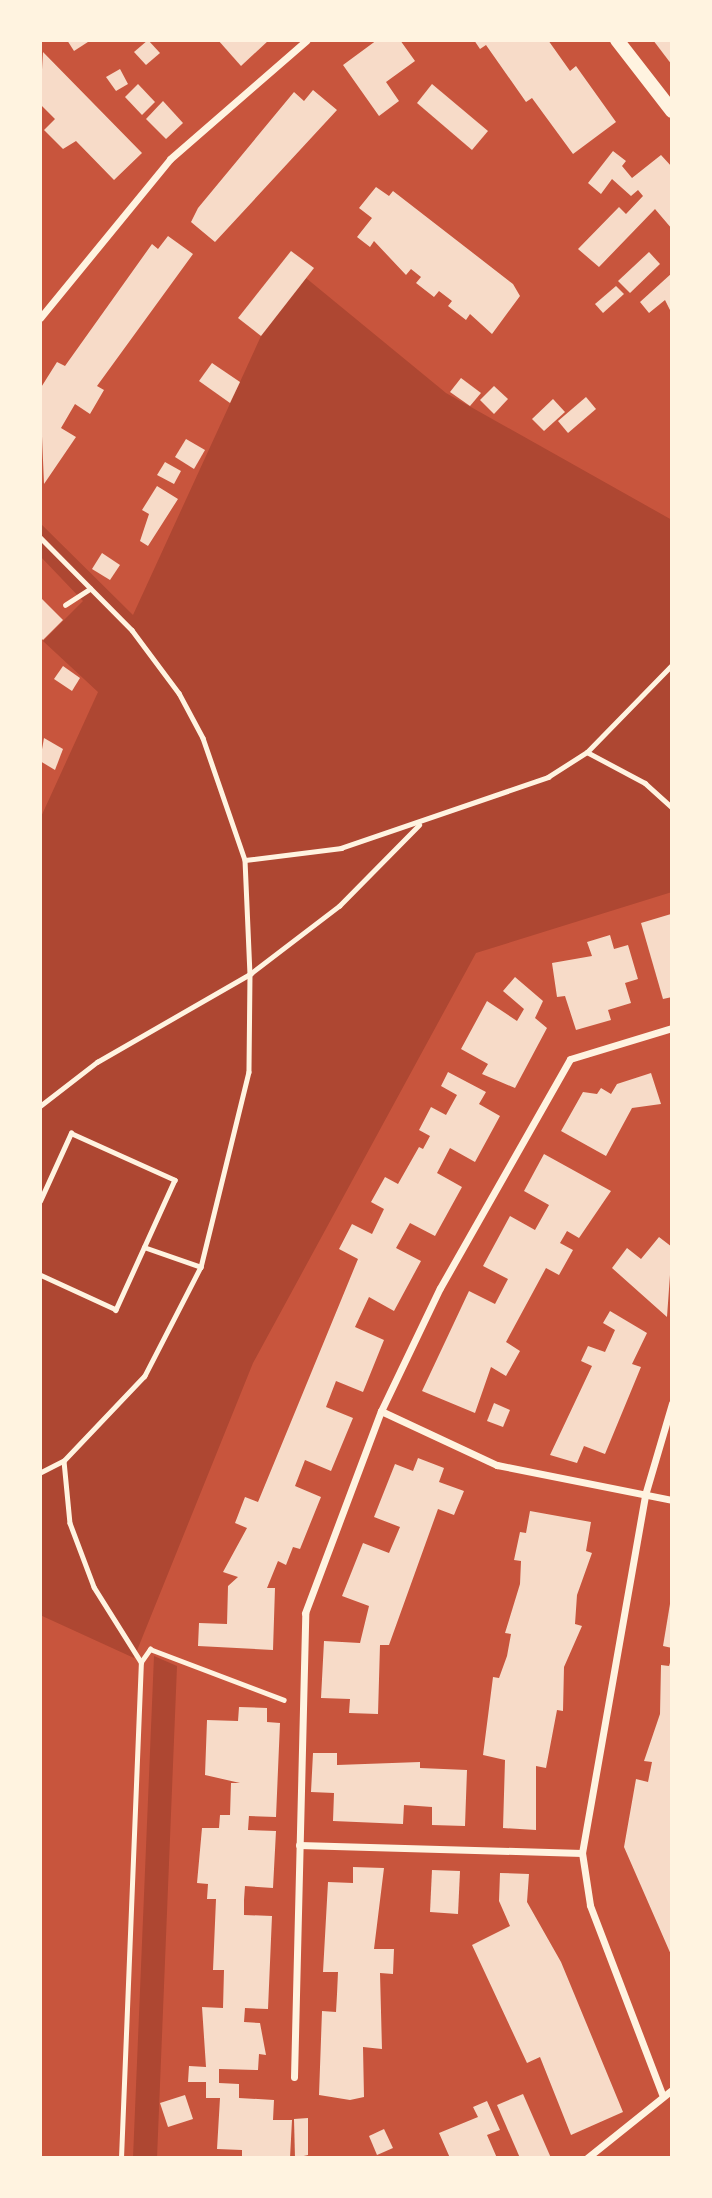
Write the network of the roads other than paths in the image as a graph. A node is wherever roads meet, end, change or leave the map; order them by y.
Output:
1 (307, 40) edge
2 (617, 40) edge
3 (672, 111) edge
4 (40, 318) edge
5 (672, 1028) edge
6 (672, 1402) edge
7 (381, 1411) junction
8 (645, 1495) junction
9 (672, 1500) edge
10 (299, 1844) junction
11 (582, 1853) junction
12 (294, 2077) dead end
13 (672, 2090) edge
14 (662, 2094) junction
15 (587, 2158) edge

1 - 4 street
2 - 3 main road
5 - 7 street
6 - 8 street
7 - 8 street
7 - 10 street
8 - 9 street
8 - 11 street
10 - 11 street
10 - 12 street
11 - 14 street
13 - 14 street
14 - 15 street

